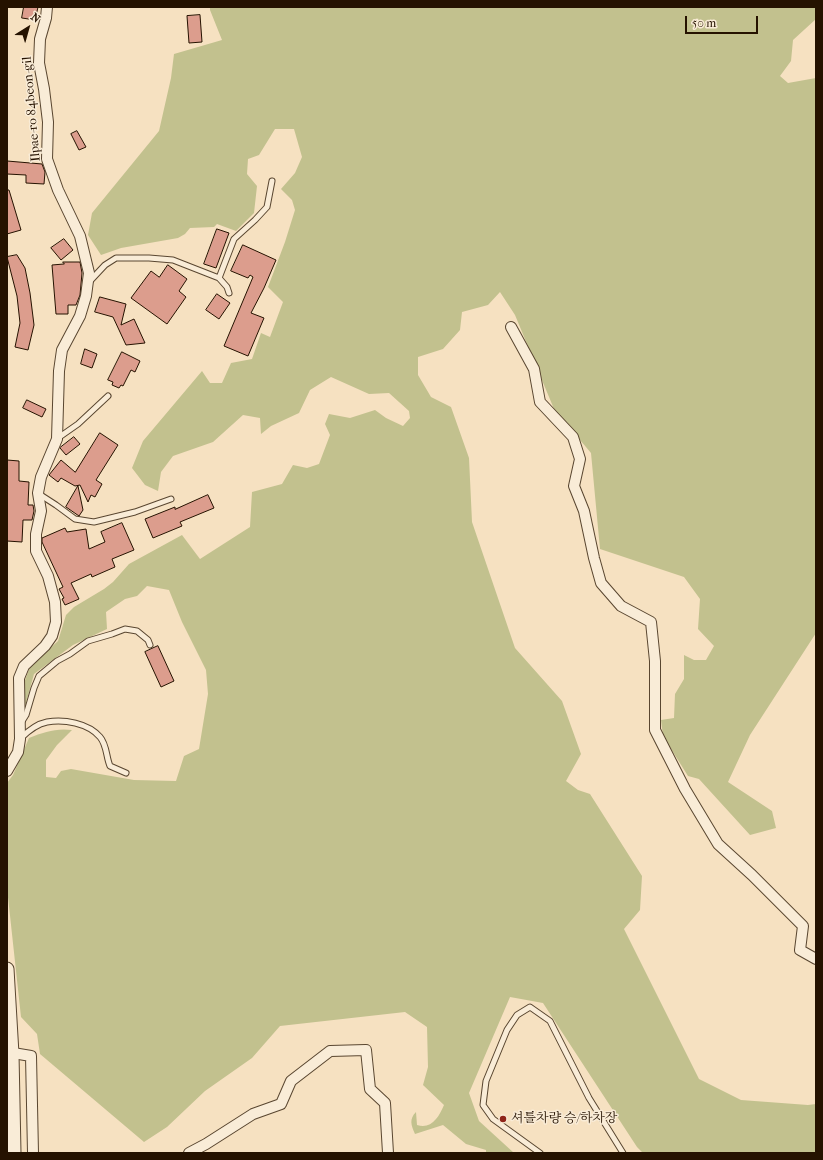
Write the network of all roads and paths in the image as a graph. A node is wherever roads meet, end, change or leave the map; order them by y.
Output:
1 (47, 7) edge
2 (272, 181) dead end
3 (219, 278) junction
4 (87, 283) junction
5 (229, 293) dead end
6 (511, 327) dead end
7 (108, 396) dead end
8 (57, 439) junction
9 (38, 494) junction
10 (171, 499) dead end
11 (150, 645) dead end
12 (20, 724) junction
13 (20, 739) junction
14 (7, 771) edge
15 (126, 773) dead end
16 (816, 959) edge
17 (7, 969) edge
18 (9, 1053) edge
19 (14, 1153) edge
20 (33, 1153) edge
21 (189, 1153) edge
22 (388, 1153) edge
23 (540, 1153) edge
24 (623, 1153) edge

1 - 4 street, Ilpae-ro 84beon-gil
2 - 3 lane
3 - 4 lane
3 - 5 lane
4 - 8 street, Ilpae-ro 84beon-gil
6 - 16 street
7 - 8 lane
8 - 9 street, Ilpae-ro 84beon-gil
9 - 10 lane
9 - 12 street, Ilpae-ro 84beon-gil
11 - 12 lane
12 - 13 street, Ilpae-ro 84beon-gil
13 - 14 street, Ilpae-ro 84beon-gil
13 - 15 lane
17 - 18 street
18 - 19 street
18 - 20 street
21 - 22 street
23 - 24 lane

